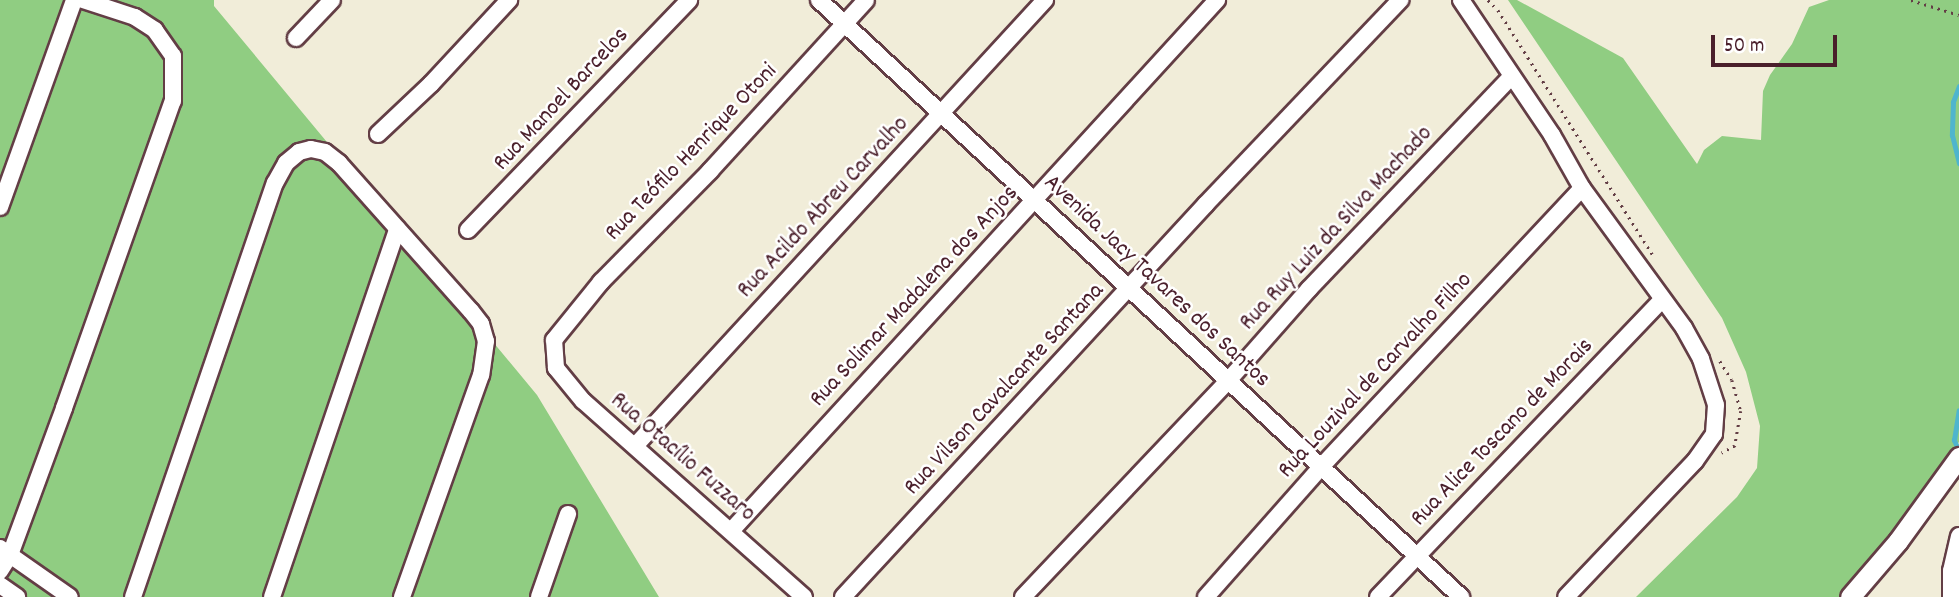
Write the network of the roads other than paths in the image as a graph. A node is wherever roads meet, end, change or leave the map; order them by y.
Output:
1 (74, 0) edge
2 (83, 0) edge
3 (332, 0) edge
4 (509, 0) edge
5 (689, 0) edge
6 (819, 0) edge
7 (866, 0) edge
8 (1045, 0) edge
9 (1217, 0) edge
10 (1400, 0) edge
11 (1461, 0) edge
12 (845, 24) junction
13 (296, 38) dead end
14 (1511, 77) junction
15 (941, 116) junction
16 (378, 134) dead end
17 (1582, 188) junction
18 (1035, 200) junction
19 (0, 207) edge
20 (397, 229) junction
21 (468, 230) dead end
22 (1130, 290) junction
23 (1661, 301) junction
24 (554, 340) joint
25 (1227, 382) junction
26 (635, 446) junction
27 (1959, 457) edge
28 (1320, 468) junction
29 (568, 514) dead end
30 (731, 531) junction
31 (1959, 536) edge
32 (5, 552) edge
33 (1416, 557) junction
34 (0, 571) edge
35 (1587, 573) junction
36 (70, 597) edge
37 (133, 597) edge
38 (272, 597) edge
39 (402, 597) edge
40 (538, 597) edge
41 (804, 597) edge
42 (843, 597) edge
43 (1023, 597) edge
44 (1206, 597) edge
45 (1378, 597) edge
46 (1461, 597) edge
47 (1566, 597) edge
48 (1578, 597) edge
49 (1850, 597) edge
50 (1951, 597) edge

1 - 19 street
2 - 32 street
3 - 13 street
4 - 16 street
5 - 21 street, Rua Manoel Barcelos
6 - 12 street, Avenida Jacy Tavares dos Santos
7 - 12 street, Rua Teófilo Henrique Otoni
8 - 15 street, Rua Acildo Abreu Carvalho
9 - 18 street, Rua Solimar Madalena dos Anjos
10 - 22 street, Rua Vilson Cavalcante Santana
11 - 14 street
12 - 15 street, Avenida Jacy Tavares dos Santos
12 - 24 street, Rua Teófilo Henrique Otoni
14 - 17 street
14 - 25 street, Rua Ruy Luiz da Silva Machado
15 - 18 street, Avenida Jacy Tavares dos Santos
15 - 26 street, Rua Acildo Abreu Carvalho
17 - 23 street
17 - 28 street, Rua Louzival de Carvalho Filho
18 - 22 street, Avenida Jacy Tavares dos Santos
18 - 30 street, Rua Solimar Madalena dos Anjos
20 - 37 street
20 - 38 street
20 - 39 street
22 - 25 street, Avenida Jacy Tavares dos Santos
22 - 42 street, Rua Vilson Cavalcante Santana
23 - 33 street, Rua Alice Toscano de Morais
23 - 35 street
24 - 26 street, Rua Otacílio Fuzzaro
25 - 28 street, Avenida Jacy Tavares dos Santos
25 - 43 street, Rua Ruy Luiz da Silva Machado
26 - 30 street, Rua Otacílio Fuzzaro
27 - 49 street
28 - 33 street, Avenida Jacy Tavares dos Santos
28 - 44 street, Rua Louzival de Carvalho Filho
29 - 40 street
30 - 41 street, Rua Otacílio Fuzzaro
31 - 50 street
32 - 34 street
32 - 36 street
33 - 45 street, Rua Alice Toscano de Morais
33 - 46 street, Avenida Jacy Tavares dos Santos
35 - 47 street
35 - 48 street

